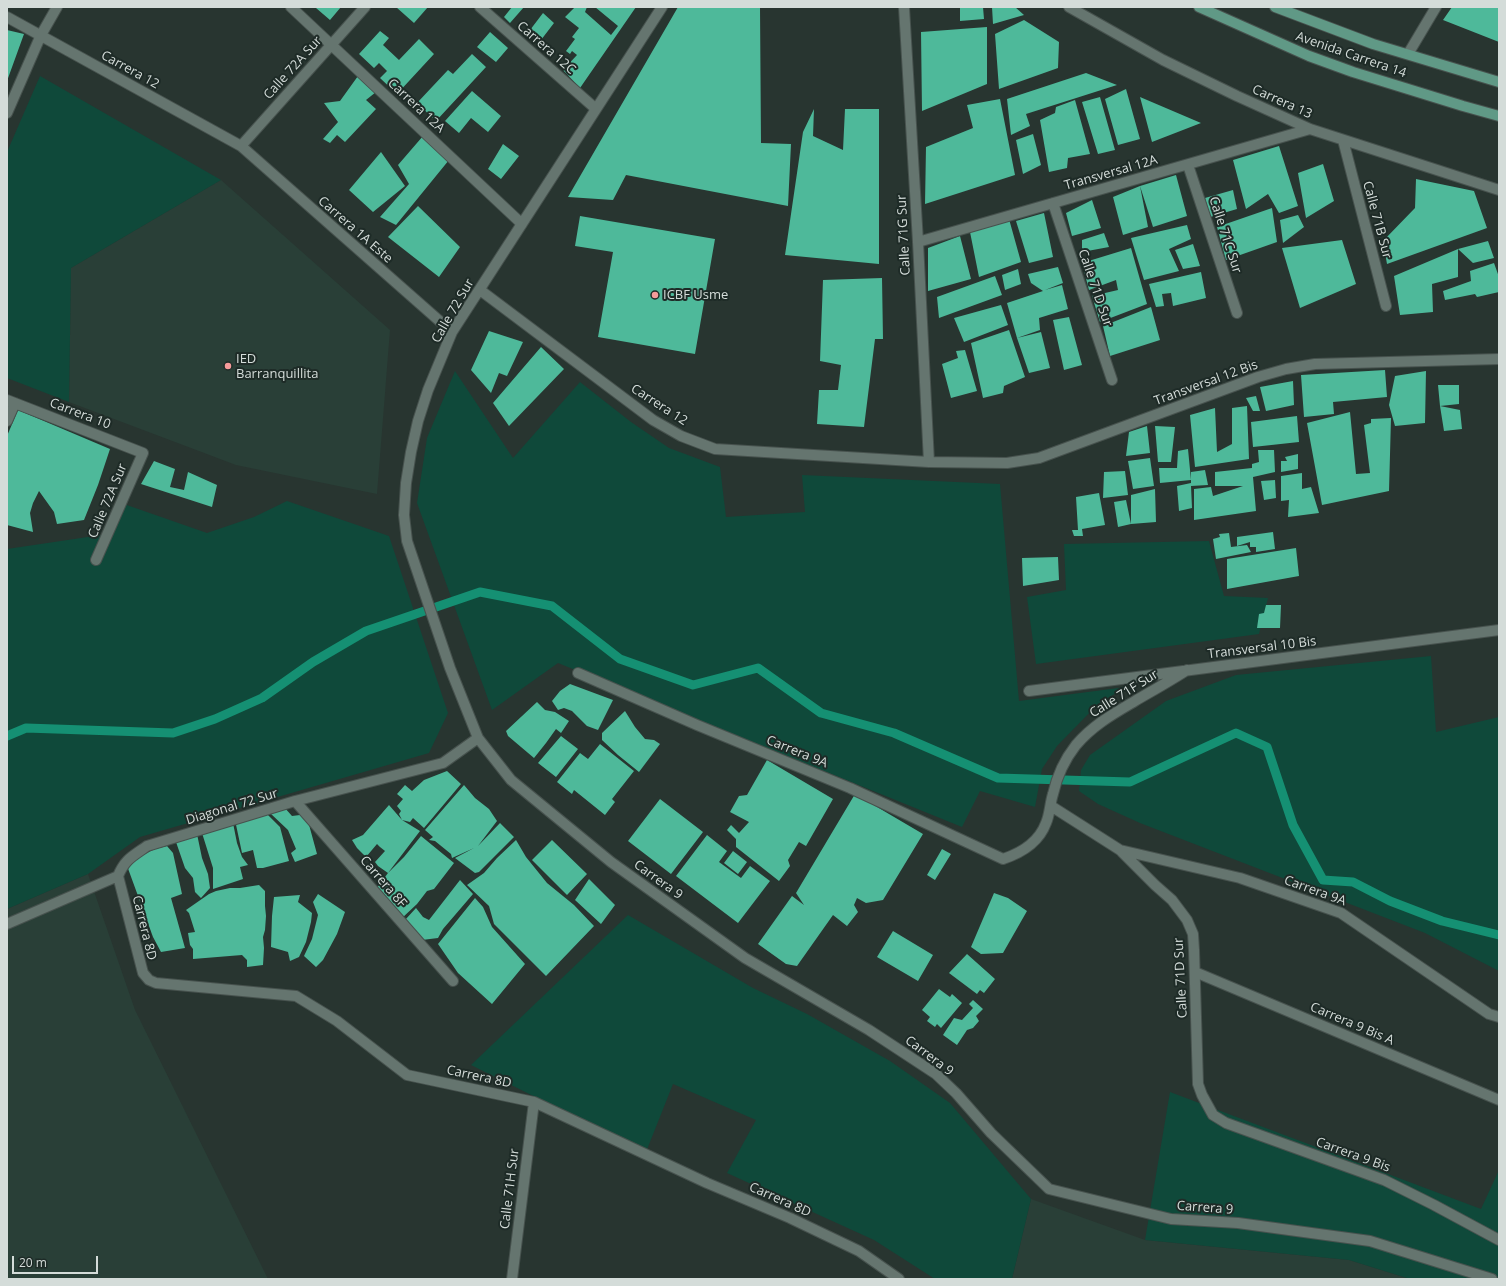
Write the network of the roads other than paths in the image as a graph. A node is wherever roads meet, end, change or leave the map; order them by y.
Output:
1 (57, 7) edge
2 (291, 7) edge
3 (365, 7) edge
4 (480, 7) edge
5 (662, 7) edge
6 (904, 7) edge
7 (1069, 7) edge
8 (1199, 7) edge
9 (1275, 7) edge
10 (1436, 7) edge
11 (7, 17) edge
12 (41, 35) junction
13 (331, 45) junction
14 (1408, 54) junction
15 (1499, 82) edge
16 (596, 109) junction
17 (7, 113) edge
18 (1499, 116) edge
19 (1310, 129) junction
20 (1343, 140) junction
21 (241, 146) junction
22 (1188, 165) junction
23 (1499, 190) edge
24 (1053, 203) junction
25 (522, 224) junction
26 (918, 242) junction
27 (480, 290) junction
28 (1386, 306) dead end
29 (1237, 313) dead end
30 (452, 332) junction
31 (1499, 359) edge
32 (1112, 380) dead end
33 (11, 401) edge
34 (7, 421) edge
35 (143, 452) joint
36 (929, 462) junction
37 (96, 560) dead end
38 (1499, 630) edge
39 (450, 668) joint
40 (1187, 670) junction
41 (578, 673) dead end
42 (1029, 691) dead end
43 (478, 738) junction
44 (295, 801) junction
45 (1051, 806) junction
46 (1120, 850) junction
47 (1003, 859) joint
48 (118, 876) junction
49 (7, 924) edge
50 (1195, 972) junction
51 (452, 981) dead end
52 (1499, 1017) edge
53 (1202, 1095) joint
54 (1499, 1100) edge
55 (534, 1102) junction
56 (1499, 1240) edge
57 (512, 1279) edge
58 (899, 1279) edge
59 (1492, 1279) edge

1 - 12 street
2 - 13 street, Carrera 12A
3 - 13 street, Calle 72A Sur
4 - 16 street, Carrera 12C
5 - 16 street, Calle 72 Sur
6 - 26 street, Calle 71G Sur
7 - 19 street, Carrera 13
8 - 18 main road, Avenida Carrera 14
9 - 14 main road, Avenida Carrera 14
10 - 14 street
11 - 12 street, Carrera 12
12 - 17 street
12 - 21 street, Carrera 12
13 - 21 street, Calle 72A Sur
13 - 25 street, Carrera 12A
14 - 15 main road, Avenida Carrera 14
16 - 25 street, Calle 72 Sur
19 - 20 street, Carrera 13
19 - 22 street, Transversal 12A
20 - 23 street, Carrera 13
20 - 28 street, Calle 71B Sur
21 - 30 street, Carrera 1A Este
22 - 24 street, Transversal 12A
22 - 29 street, Calle 71C Sur
24 - 26 street, Transversal 12A
24 - 32 street, Calle 71D Sur
25 - 27 street, Calle 72 Sur
26 - 36 street, Calle 71G Sur
27 - 30 street, Calle 72 Sur
27 - 36 street, Carrera 12
30 - 39 street, Calle 72 Sur
31 - 36 street, Transversal 12 Bis
33 - 34 street
33 - 35 street, Carrera 10
35 - 37 street, Calle 72A Sur
38 - 40 street, Transversal 10 Bis
39 - 43 street, Carrera 9
40 - 42 street, Transversal 10 Bis
40 - 45 street, Calle 71F Sur
41 - 47 street, Carrera 9A
43 - 44 street, Diagonal 72 Sur
43 - 59 street, Carrera 9
44 - 48 street, Diagonal 72 Sur
44 - 51 street, Carrera 8F
45 - 46 street, Calle 71D Sur
45 - 47 street, Calle 71F Sur
46 - 50 street, Calle 71D Sur
46 - 52 street, Carrera 9A
48 - 49 street
48 - 55 street, Carrera 8D
50 - 53 street, Calle 71D Sur
50 - 54 street, Carrera 9 Bis A
53 - 56 street, Carrera 9 Bis
55 - 57 street, Calle 71H Sur
55 - 58 street, Carrera 8D

